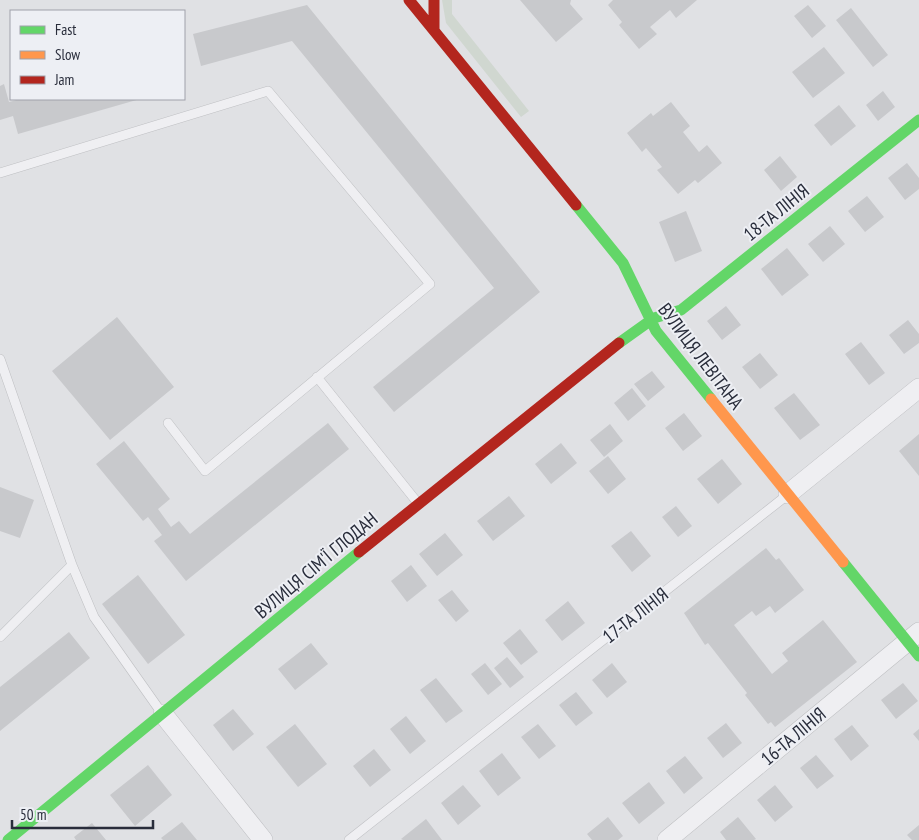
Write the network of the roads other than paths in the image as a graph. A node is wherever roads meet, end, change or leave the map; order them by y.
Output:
1 (409, 0) edge
2 (434, 0) edge
3 (434, 29) junction
4 (919, 120) edge
5 (0, 173) edge
6 (648, 320) junction
7 (0, 359) edge
8 (317, 378) junction
9 (919, 388) edge
10 (168, 423) dead end
11 (788, 494) junction
12 (418, 503) junction
13 (72, 566) junction
14 (1, 636) edge
15 (913, 637) edge
16 (919, 656) edge
17 (163, 714) junction
18 (8, 840) edge
19 (262, 840) edge
20 (349, 840) edge
21 (666, 840) edge

1 - 3 street, ВУЛИЦЯ ЛЕВІТАНА
2 - 3 street
3 - 6 street, ВУЛИЦЯ ЛЕВІТАНА
4 - 6 street, 18-ТА ЛІНІЯ
5 - 8 lane
6 - 11 street, ВУЛИЦЯ ЛЕВІТАНА
6 - 12 street, ВУЛИЦЯ СІМ'Ї ГЛОДАН
7 - 13 lane
8 - 10 lane
8 - 12 lane
9 - 11 street, 17-ТА ЛІНІЯ
11 - 15 street, ВУЛИЦЯ ЛЕВІТАНА
11 - 20 lane, 17-ТА ЛІНІЯ
12 - 17 street, ВУЛИЦЯ СІМ'Ї ГЛОДАН
13 - 14 lane
13 - 17 lane
15 - 16 street, ВУЛИЦЯ ЛЕВІТАНА
15 - 21 street, 16-ТА ЛІНІЯ
17 - 18 street, ВУЛИЦЯ СІМ'Ї ГЛОДАН
17 - 19 street

